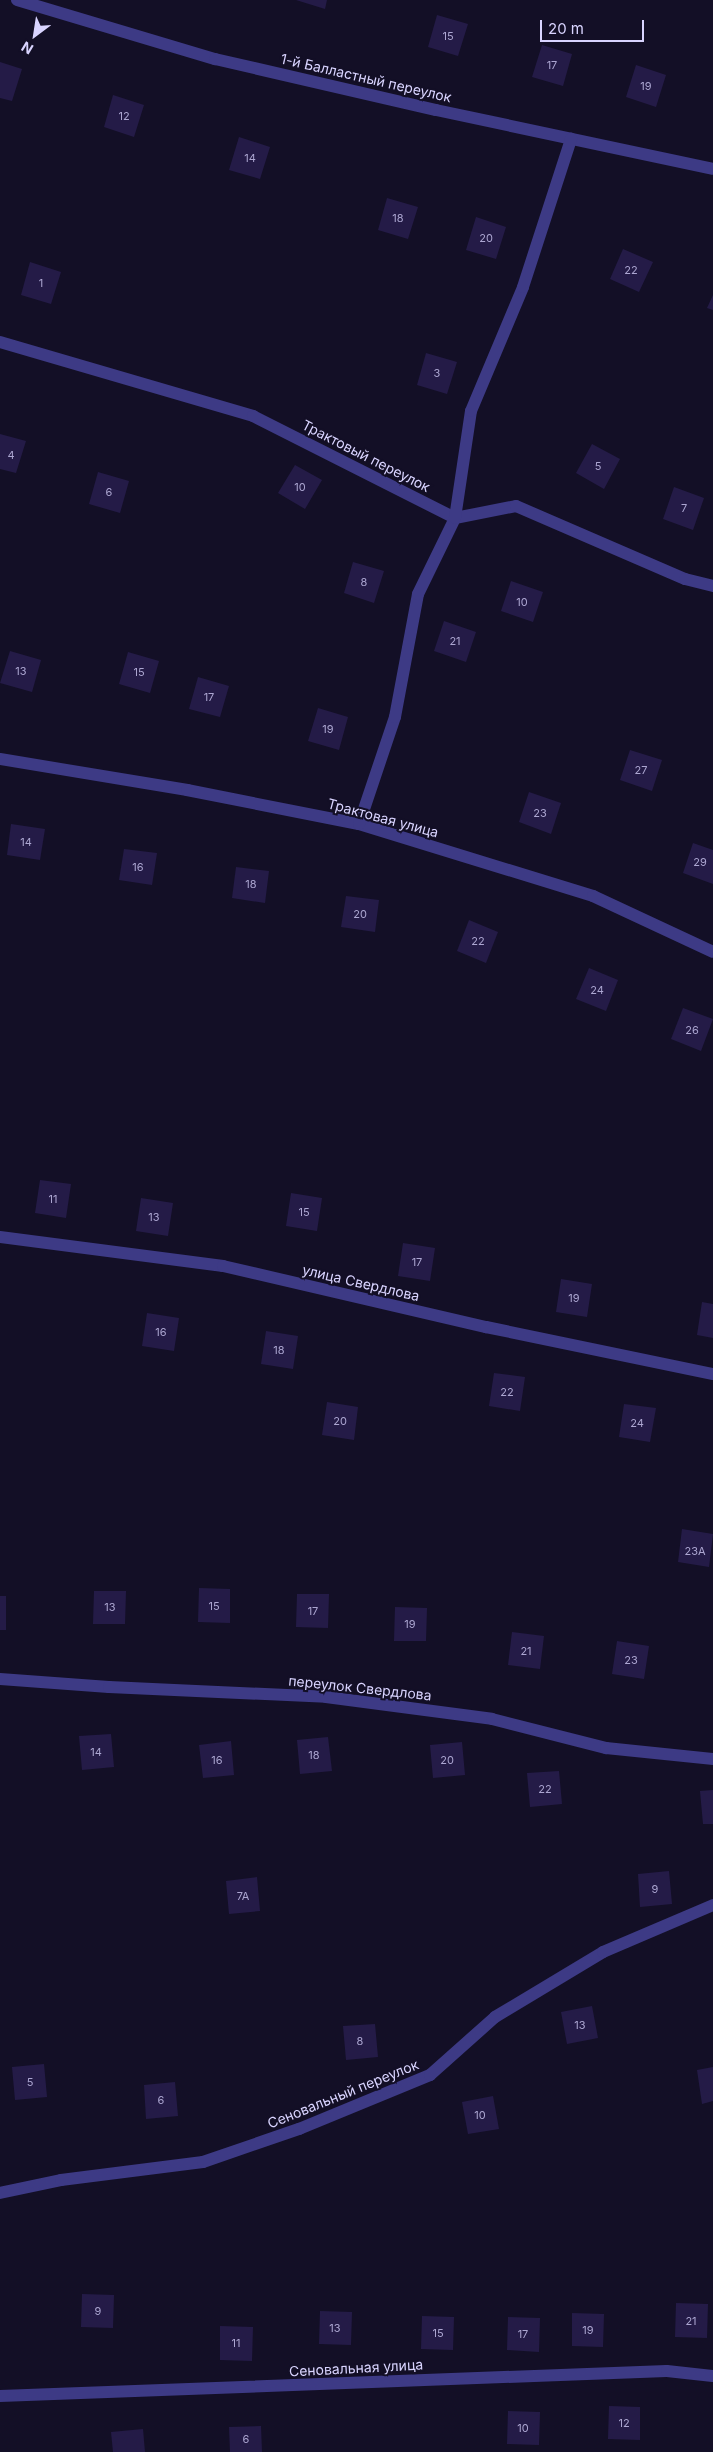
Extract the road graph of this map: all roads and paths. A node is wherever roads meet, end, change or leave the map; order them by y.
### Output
1 (17, 0) edge
2 (571, 138) junction
3 (713, 169) edge
4 (0, 342) edge
5 (455, 518) junction
6 (713, 586) edge
7 (0, 759) edge
8 (359, 824) junction
9 (713, 952) edge
10 (0, 1238) edge
11 (713, 1374) edge
12 (0, 1679) edge
13 (713, 1759) edge
14 (713, 1905) edge
15 (0, 2193) edge
16 (713, 2376) edge
17 (0, 2396) edge

1 - 2 street, 1-й Балластный переулок
2 - 3 street, 1-й Балластный переулок
2 - 5 street
4 - 5 street, Трактовый переулок
5 - 6 street
5 - 8 street
7 - 8 street, Трактовая улица
8 - 9 street, Трактовая улица
10 - 11 street, улица Свердлова
12 - 13 street, переулок Свердлова
14 - 15 street, Сеновальный переулок
16 - 17 street, Сеновальная улица

